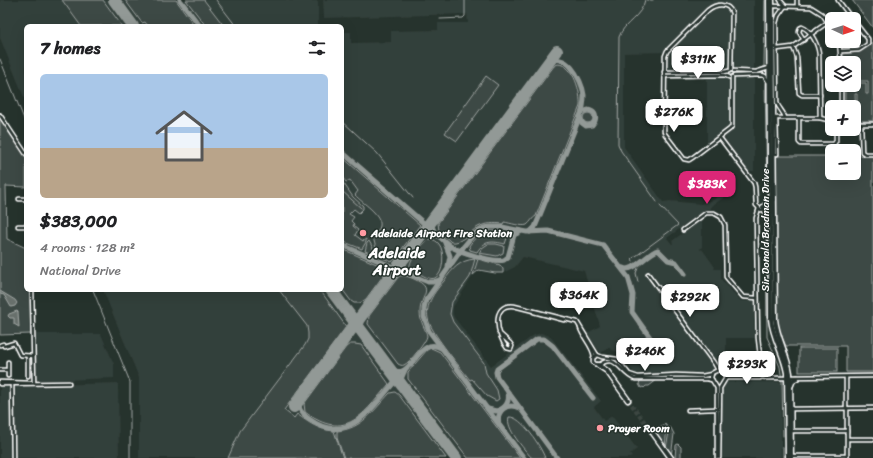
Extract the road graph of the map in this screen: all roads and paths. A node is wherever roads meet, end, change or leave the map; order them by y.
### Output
1 (770, 0) edge
2 (780, 0) edge
3 (797, 0) edge
4 (838, 0) edge
5 (785, 6) junction
6 (797, 6) junction
7 (770, 8) junction
8 (847, 12) edge
9 (825, 19) edge
10 (825, 24) edge
11 (861, 30) edge
12 (810, 35) junction
13 (804, 40) junction
14 (793, 47) junction
15 (840, 48) edge
16 (776, 49) junction
17 (841, 51) junction
18 (841, 56) edge
19 (769, 68) junction
20 (732, 71) junction
21 (664, 72) junction
22 (664, 76) junction
23 (732, 77) junction
24 (770, 87) junction
25 (820, 95) junction
26 (0, 115) edge
27 (785, 118) junction
28 (799, 118) junction
29 (820, 118) junction
30 (773, 119) junction
31 (825, 119) edge
32 (861, 124) joint
33 (873, 124) edge
34 (836, 136) edge
35 (720, 138) junction
36 (24, 151) edge
37 (777, 154) dead end
38 (873, 154) edge
39 (19, 199) dead end
40 (24, 199) edge
41 (770, 199) junction
42 (762, 208) junction
43 (771, 208) junction
44 (18, 226) dead end
45 (24, 226) edge
46 (684, 230) dead end
47 (770, 232) junction
48 (648, 274) dead end
49 (32, 292) edge
50 (757, 298) junction
51 (526, 309) junction
52 (499, 333) junction
53 (2, 345) edge
54 (597, 355) junction
55 (28, 356) junction
56 (33, 356) junction
57 (594, 357) junction
58 (602, 357) junction
59 (8, 362) dead end
60 (603, 362) junction
61 (598, 366) junction
62 (790, 368) junction
63 (0, 370) edge
64 (7, 370) junction
65 (718, 370) junction
66 (712, 374) junction
67 (8, 376) dead end
68 (28, 376) dead end
69 (873, 376) edge
70 (762, 377) junction
71 (786, 377) junction
72 (797, 377) junction
73 (846, 377) junction
74 (726, 378) junction
75 (712, 380) junction
76 (0, 383) edge
77 (12, 383) junction
78 (34, 383) junction
79 (69, 383) dead end
80 (715, 384) junction
81 (722, 384) junction
82 (789, 385) junction
83 (628, 400) tunnel mouth
84 (846, 408) junction
85 (873, 408) edge
86 (717, 409) junction
87 (791, 409) junction
88 (688, 410) dead end
89 (791, 431) junction
90 (847, 431) junction
91 (653, 433) tunnel mouth
92 (847, 439) junction
93 (873, 439) edge
94 (847, 457) edge
95 (13, 458) edge
96 (671, 458) edge
97 (718, 458) edge
98 (790, 458) edge

1 - 7 main road, Sir Donald Bradman Drive
2 - 5 street
3 - 6 street
4 - 8 street
5 - 6 street
5 - 7 street
5 - 16 street
6 - 9 street
7 - 19 main road, Sir Donald Bradman Drive
7 - 30 main road, Sir Donald Bradman Drive
10 - 12 street
11 - 17 street
12 - 13 street
12 - 13 street
12 - 25 street
13 - 14 street
14 - 16 street
14 - 25 street
15 - 17 street
16 - 27 street
17 - 18 street
19 - 20 street
19 - 24 main road, Sir Donald Bradman Drive
20 - 21 street
20 - 21 street
20 - 23 street
20 - 23 street
21 - 22 street
22 - 23 street
22 - 35 street
23 - 24 street
23 - 35 street
24 - 30 main road, Sir Donald Bradman Drive
25 - 29 street
26 - 36 street
27 - 28 street
27 - 30 street
28 - 29 street
28 - 34 street
29 - 31 street
30 - 37 street, Sir Donald Bradman Drive
30 - 41 main road, Sir Donald Bradman Drive
30 - 43 main road, Sir Donald Bradman Drive
32 - 33 street
32 - 38 street
35 - 42 street
39 - 40 street
41 - 42 main road
41 - 43 main road, Sir Donald Bradman Drive
42 - 43 street
42 - 47 main road
42 - 50 street
43 - 47 main road, Sir Donald Bradman Drive
43 - 62 main road, Sir Donald Bradman Drive
44 - 45 street
46 - 50 street
47 - 71 main road, Sir Donald Bradman Drive
48 - 65 street
49 - 56 street
50 - 70 street
51 - 52 street
51 - 54 street
51 - 57 street
52 - 52 street
53 - 55 street
54 - 57 street
54 - 58 street
55 - 56 street
55 - 68 street
56 - 78 street
57 - 61 street
58 - 60 street
58 - 66 street
59 - 64 street
60 - 61 street
60 - 75 street
61 - 83 main road
62 - 71 main road, Sir Donald Bradman Drive
62 - 72 main road
63 - 64 street
64 - 67 street
65 - 66 street
65 - 74 street
66 - 75 street
69 - 73 street
70 - 71 street
70 - 74 street
71 - 72 street
71 - 82 main road
72 - 73 street
72 - 82 main road
73 - 84 street
74 - 81 street
75 - 80 street
76 - 77 street
77 - 78 street
77 - 95 street
78 - 79 street
80 - 81 street
80 - 86 street
81 - 97 street
82 - 87 main road
82 - 98 main road
84 - 85 street
84 - 87 street
84 - 90 street
86 - 88 street
86 - 97 street
87 - 89 main road
89 - 90 street
89 - 98 main road
90 - 92 street
91 - 96 main road
92 - 93 street
92 - 94 street
94 - 98 street

